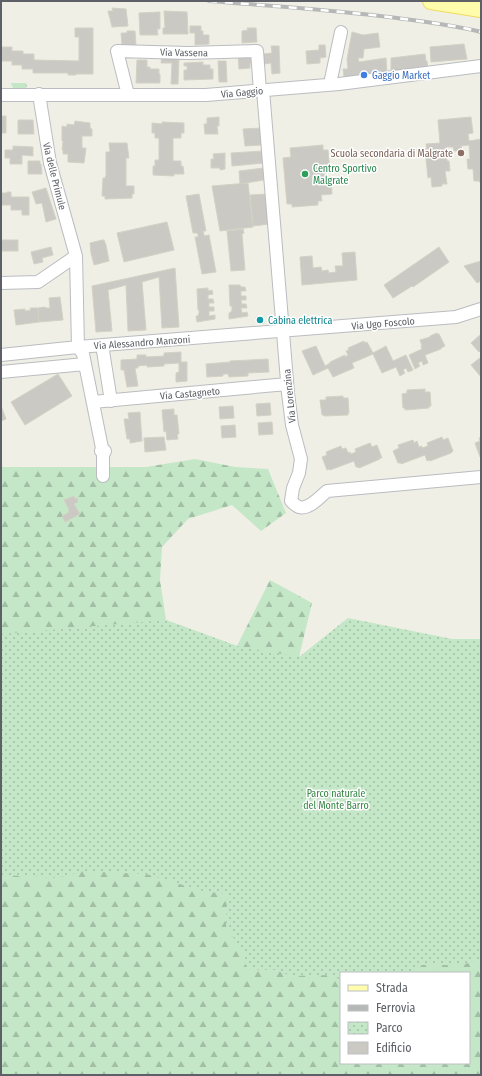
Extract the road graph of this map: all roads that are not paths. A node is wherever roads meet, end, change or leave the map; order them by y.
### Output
1 (431, 1) edge
2 (481, 9) edge
3 (340, 32) dead end
4 (481, 66) edge
5 (330, 84) junction
6 (262, 91) junction
7 (39, 94) junction
8 (1, 95) edge
9 (128, 95) junction
10 (76, 256) junction
11 (1, 284) edge
12 (481, 309) edge
13 (284, 331) junction
14 (78, 347) junction
15 (104, 351) dead end
16 (1, 355) edge
17 (85, 364) junction
18 (1, 372) edge
19 (287, 384) junction
20 (111, 400) junction
21 (94, 402) junction
22 (103, 476) dead end
23 (481, 477) edge

1 - 2 main road
3 - 5 street
4 - 5 street, Via Gaggio
5 - 6 street, Via Gaggio
6 - 9 street, Via Gaggio
6 - 9 street, Via Vassena
6 - 13 street, Via Lorenzina
7 - 8 street, Via Gaggio
7 - 9 street, Via Gaggio
7 - 10 street, Via delle Primule
10 - 11 street
10 - 14 street, Via delle Primule
12 - 13 street, Via Ugo Foscolo
13 - 14 street, Via Alessandro Manzoni
13 - 19 street, Via Lorenzina
14 - 16 street, Via Alessandro Manzoni
14 - 17 street
15 - 20 street
17 - 18 street
17 - 21 street
19 - 20 street, Via Castagneto
19 - 23 street, Via Lorenzina
20 - 21 street, Via Castagneto
21 - 22 street

